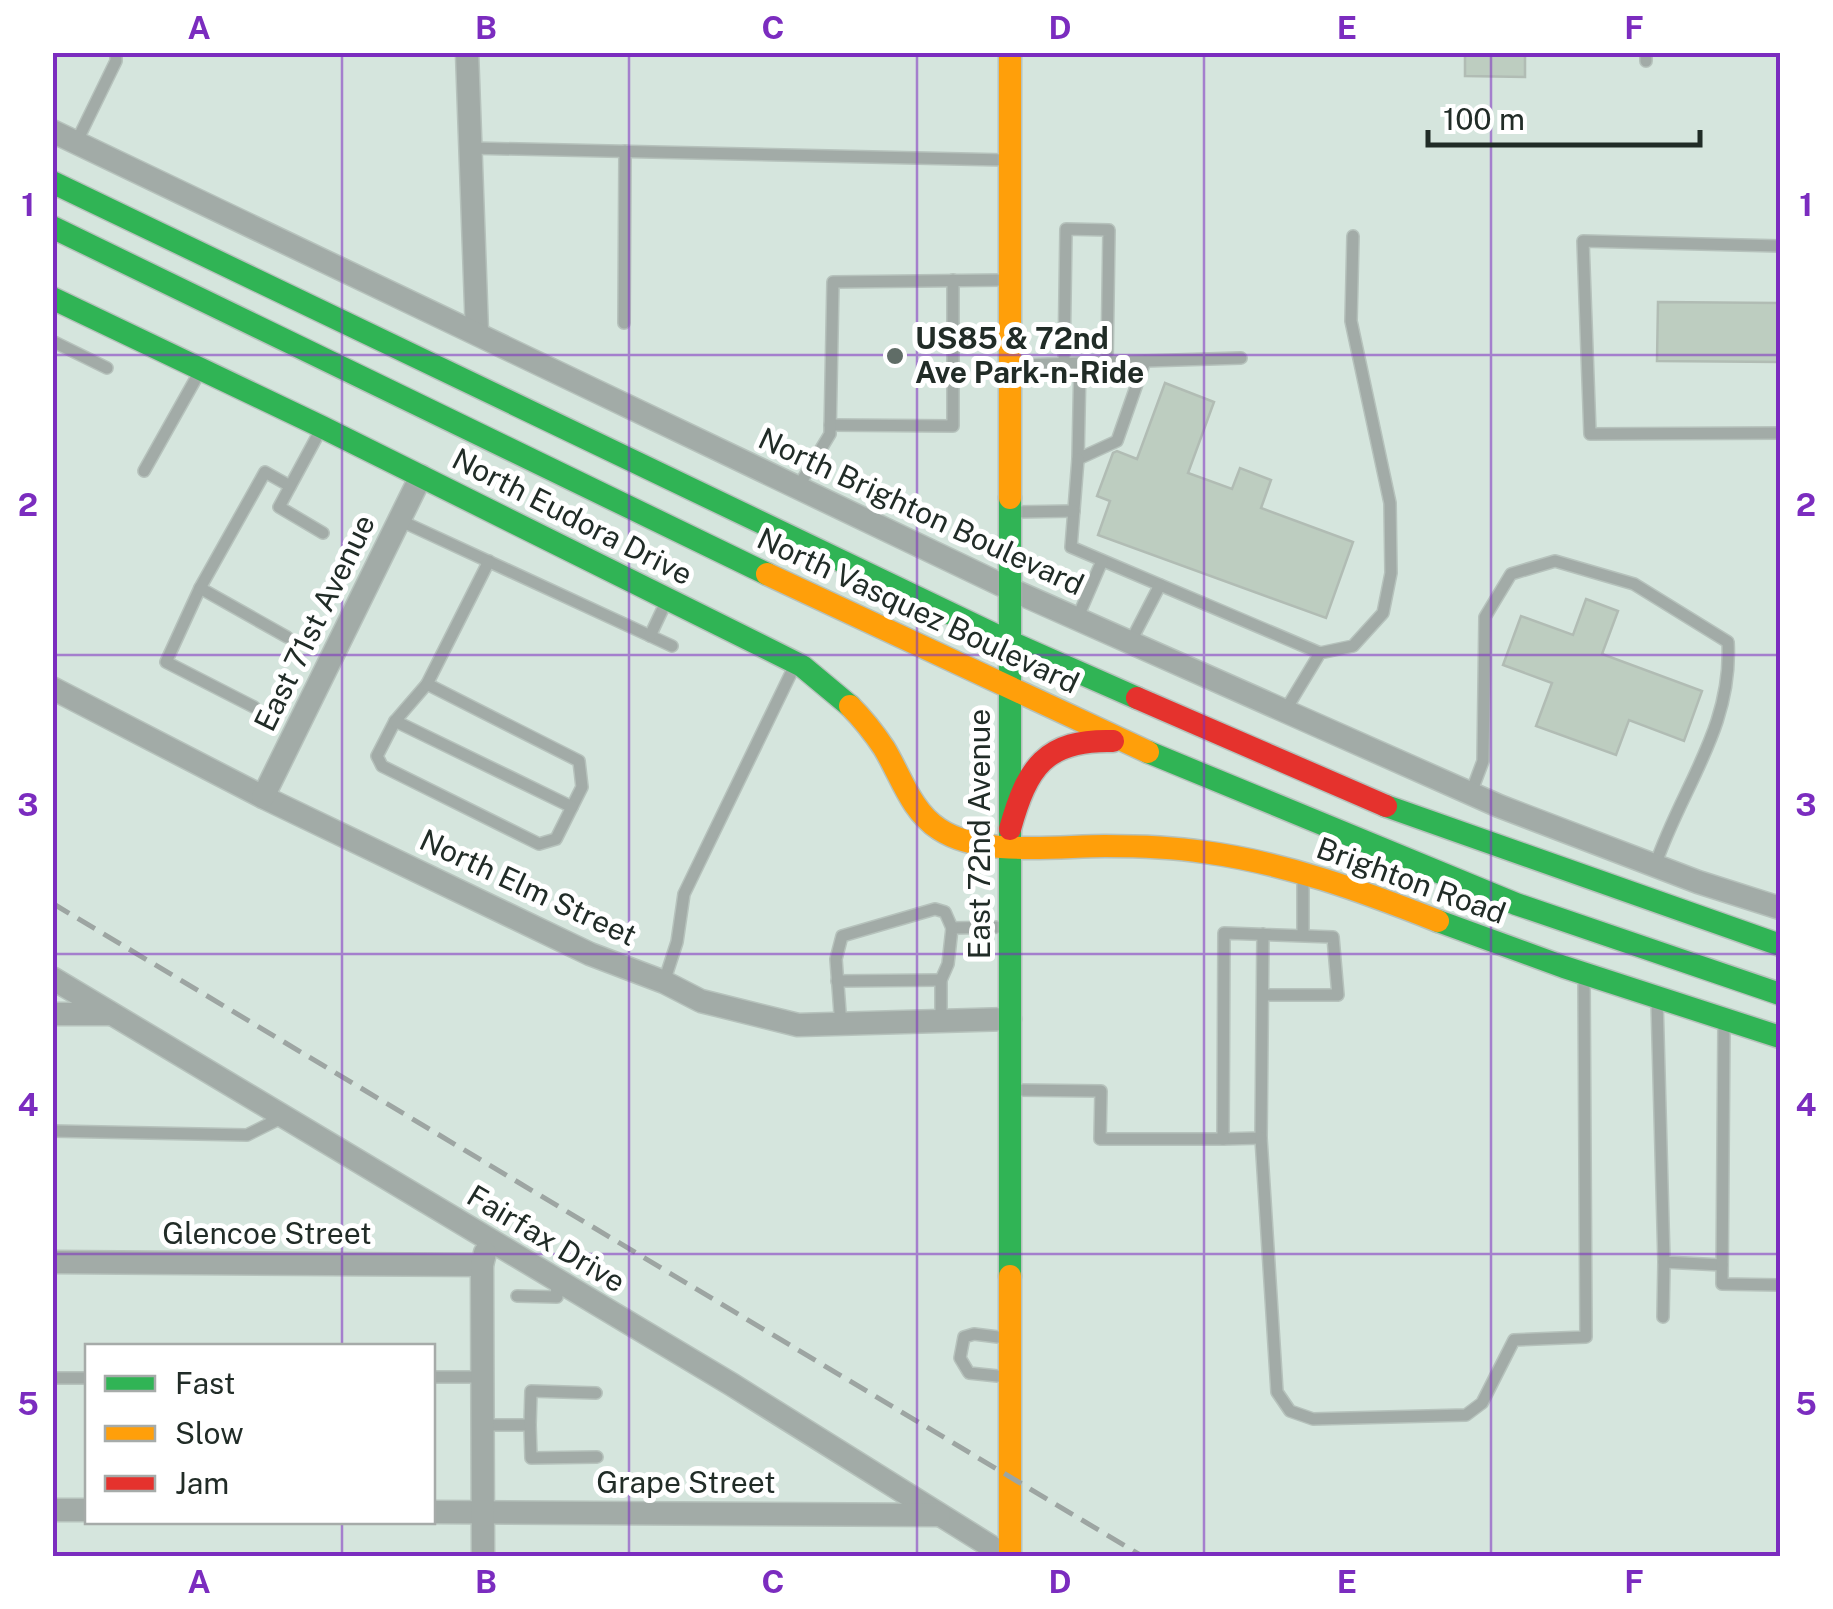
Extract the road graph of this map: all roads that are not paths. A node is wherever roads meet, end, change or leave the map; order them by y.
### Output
1 (116, 52) edge
2 (467, 52) edge
3 (1010, 52) edge
4 (52, 132) edge
5 (76, 143) junction
6 (470, 148) junction
7 (624, 152) junction
8 (1010, 160) junction
9 (52, 182) edge
10 (52, 228) edge
11 (1352, 236) dead end
12 (1780, 246) edge
13 (953, 280) junction
14 (1010, 280) junction
15 (52, 298) edge
16 (624, 323) dead end
17 (477, 333) junction
18 (52, 341) edge
19 (1241, 358) dead end
20 (1145, 361) junction
21 (1107, 362) junction
22 (1080, 363) junction
23 (1064, 364) junction
24 (1010, 365) junction
25 (107, 368) dead end
26 (201, 369) junction
27 (830, 425) junction
28 (322, 427) junction
29 (1780, 433) edge
30 (1078, 458) junction
31 (144, 471) dead end
32 (421, 476) junction
33 (290, 486) junction
34 (798, 488) junction
35 (1074, 510) junction
36 (1010, 512) junction
37 (399, 520) junction
38 (323, 532) dead end
39 (1102, 560) junction
40 (488, 561) junction
41 (1160, 585) junction
42 (200, 588) junction
43 (1010, 589) junction
44 (668, 598) junction
45 (1078, 620) junction
46 (650, 636) junction
47 (287, 638) dead end
48 (1010, 642) junction
49 (1130, 642) junction
50 (672, 646) dead end
51 (1320, 653) junction
52 (796, 663) junction
53 (427, 684) junction
54 (52, 688) edge
55 (1010, 690) junction
56 (254, 706) dead end
57 (1285, 712) junction
58 (395, 721) junction
59 (1125, 742) junction
60 (1471, 794) junction
61 (263, 797) junction
62 (572, 806) junction
63 (1010, 837) junction
64 (1656, 866) junction
65 (1302, 872) junction
66 (1780, 908) edge
67 (1009, 927) junction
68 (952, 928) junction
69 (1262, 934) junction
70 (1302, 936) junction
71 (1780, 945) edge
72 (1584, 976) junction
73 (52, 978) edge
74 (941, 980) junction
75 (837, 981) junction
76 (664, 982) junction
77 (1780, 994) edge
78 (1263, 995) junction
79 (1657, 999) junction
80 (52, 1014) edge
81 (109, 1014) junction
82 (1010, 1019) junction
83 (1724, 1020) junction
84 (941, 1023) junction
85 (840, 1026) junction
86 (1780, 1037) edge
87 (1010, 1090) junction
88 (283, 1118) junction
89 (52, 1132) edge
90 (1261, 1138) junction
91 (1222, 1139) junction
92 (488, 1240) junction
93 (52, 1262) edge
94 (1664, 1262) junction
95 (482, 1265) junction
96 (1722, 1265) junction
97 (556, 1280) junction
98 (1780, 1286) edge
99 (517, 1296) dead end
100 (1663, 1317) dead end
101 (1010, 1338) junction
102 (435, 1377) edge
103 (482, 1377) junction
104 (52, 1378) edge
105 (85, 1378) edge
106 (1010, 1378) junction
107 (596, 1393) dead end
108 (530, 1424) junction
109 (483, 1425) junction
110 (597, 1457) dead end
111 (52, 1510) edge
112 (85, 1510) edge
113 (435, 1512) edge
114 (483, 1512) junction
115 (939, 1514) junction
116 (484, 1556) edge
117 (1008, 1556) edge

1 - 5 lane
2 - 6 street
3 - 8 main road, East 72nd Avenue
4 - 5 street, North Brighton Boulevard
5 - 17 street, North Brighton Boulevard
6 - 7 lane
6 - 17 street
7 - 8 lane
7 - 16 lane
8 - 14 main road, East 72nd Avenue
9 - 48 main road, North Vasquez Boulevard
10 - 55 main road, North Vasquez Boulevard
11 - 51 lane
12 - 29 lane
13 - 14 lane
13 - 27 lane
13 - 27 lane
14 - 24 main road, East 72nd Avenue
15 - 26 main road, North Eudora Drive
17 - 34 street, North Brighton Boulevard
18 - 25 lane
19 - 20 lane
20 - 21 lane
20 - 30 lane
21 - 22 lane
21 - 23 lane
22 - 23 lane
22 - 30 lane
23 - 24 lane
24 - 36 main road, East 72nd Avenue
26 - 28 main road, North Eudora Drive
26 - 31 lane
27 - 34 lane
28 - 32 main road, North Eudora Drive
28 - 33 lane
30 - 35 lane
32 - 37 street, East 71st Avenue
32 - 44 main road, North Eudora Drive
33 - 38 lane
33 - 42 lane
34 - 43 street, North Brighton Boulevard
35 - 36 lane
35 - 39 lane
36 - 43 main road, East 72nd Avenue
37 - 40 lane
37 - 61 street, East 71st Avenue
39 - 41 lane
39 - 45 lane
40 - 46 lane
40 - 53 lane
41 - 49 lane
41 - 51 lane
42 - 47 lane
42 - 56 lane
43 - 45 street, North Brighton Boulevard
43 - 48 main road, East 72nd Avenue
44 - 46 lane
44 - 52 main road, North Eudora Drive
45 - 49 street, North Brighton Boulevard
46 - 50 lane
48 - 55 main road, East 72nd Avenue
48 - 71 main road, North Vasquez Boulevard
49 - 57 street, North Brighton Boulevard
51 - 57 lane
52 - 63 main road, North Eudora Drive
52 - 76 lane
53 - 58 lane
53 - 62 lane
54 - 61 street, North Elm Street
55 - 59 main road, North Vasquez Boulevard
55 - 63 main road, East 72nd Avenue
57 - 60 street, North Brighton Boulevard
58 - 62 lane
58 - 62 lane
59 - 63 main road
59 - 77 main road, North Vasquez Boulevard
60 - 64 street, North Brighton Boulevard
60 - 64 lane
61 - 76 street, North Elm Street
63 - 65 main road, Brighton Road
63 - 67 main road, East 72nd Avenue
64 - 66 street, North Brighton Boulevard
65 - 70 lane
65 - 72 main road, Brighton Road
67 - 68 lane
67 - 82 main road, East 72nd Avenue
68 - 74 lane
68 - 75 lane
69 - 70 lane
69 - 78 lane
69 - 91 lane
70 - 78 lane
72 - 79 main road, Brighton Road
72 - 90 lane
73 - 81 street, Fairfax Drive
74 - 75 lane
74 - 84 lane
75 - 85 lane
76 - 85 street, North Elm Street
78 - 90 lane
79 - 83 main road, Brighton Road
79 - 94 lane
80 - 81 street
81 - 88 street, Fairfax Drive
82 - 84 street, North Elm Street
82 - 87 main road, East 72nd Avenue
83 - 86 main road, Brighton Road
83 - 96 lane
84 - 85 street, North Elm Street
87 - 91 lane
87 - 101 main road, East 72nd Avenue
88 - 89 lane
88 - 92 street, Fairfax Drive
90 - 91 lane
92 - 95 street
92 - 97 street, Fairfax Drive
93 - 95 street, Glencoe Street
94 - 96 lane
94 - 100 lane
95 - 103 street
96 - 98 lane
97 - 99 lane
97 - 115 street, Fairfax Drive
101 - 106 main road, East 72nd Avenue
101 - 106 lane
102 - 103 lane
103 - 109 street
104 - 105 lane
106 - 117 main road, East 72nd Avenue
107 - 108 lane
108 - 109 lane
108 - 110 lane
109 - 114 street
111 - 112 street
113 - 114 street, Grape Street
114 - 115 street, Grape Street
114 - 116 street
115 - 117 street, Fairfax Drive

